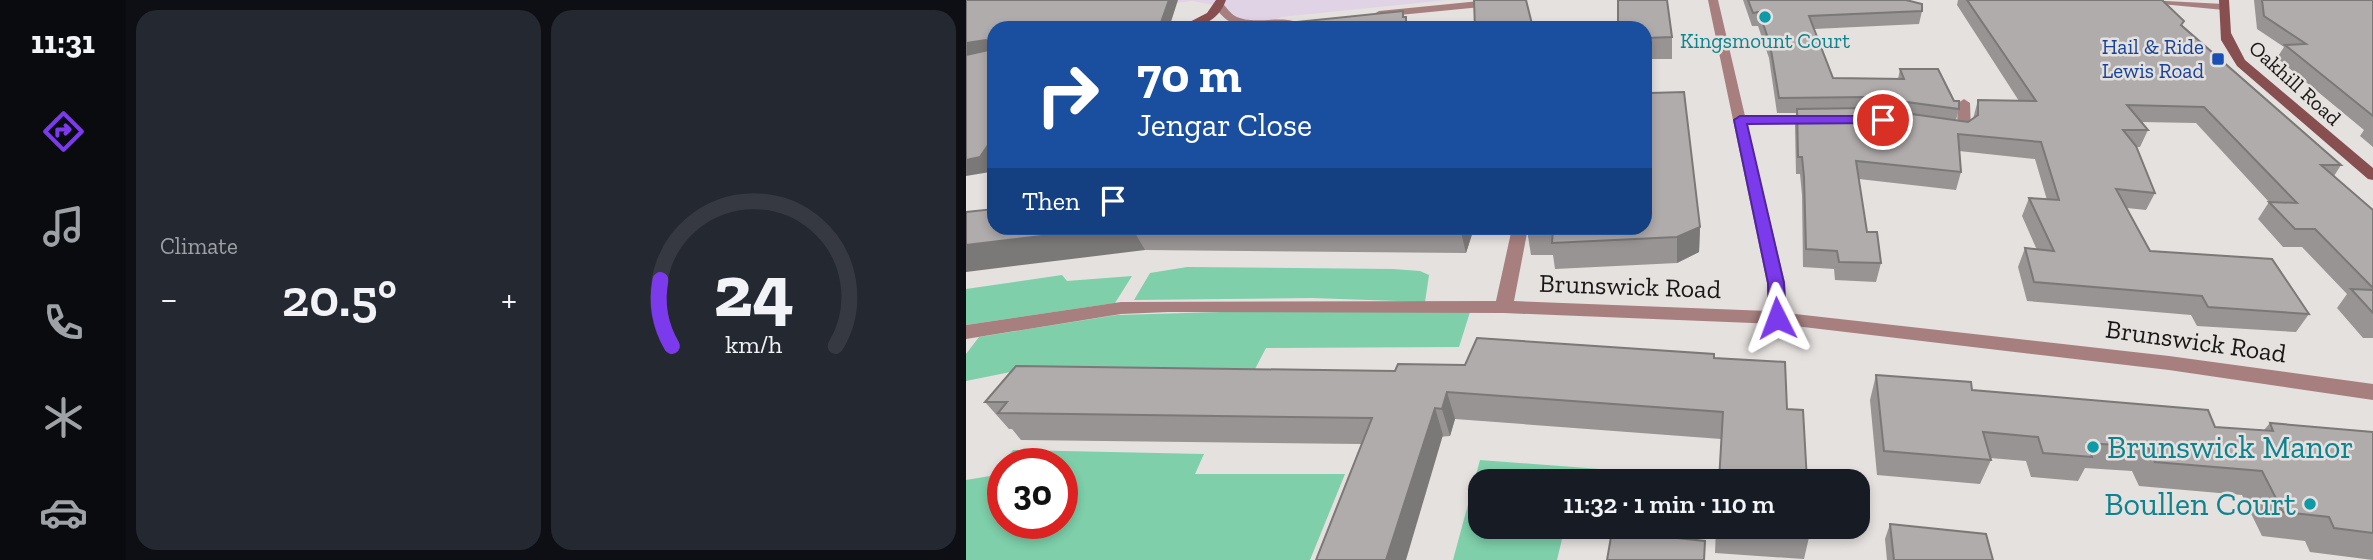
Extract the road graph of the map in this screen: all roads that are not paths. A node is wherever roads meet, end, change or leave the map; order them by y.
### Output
1 (1522, 0) edge
2 (1713, 0) edge
3 (2151, 0) edge
4 (1220, 3) edge
5 (2224, 3) edge
6 (1361, 16) edge
7 (1199, 21) edge
8 (1242, 21) edge
9 (1964, 103) dead end
10 (1838, 119) edge
11 (1740, 120) junction
12 (1938, 127) edge
13 (2373, 177) edge
14 (1519, 235) edge
15 (1504, 307) junction
16 (1777, 318) junction
17 (966, 332) edge
18 (2373, 392) edge

1 - 6 street
2 - 11 street
3 - 5 street
4 - 7 street
4 - 8 street
5 - 13 street, Oakhill Road
9 - 12 street
10 - 11 street
11 - 16 street
14 - 15 street
15 - 16 street, Brunswick Road
15 - 17 street, Brunswick Road
16 - 18 street, Brunswick Road

